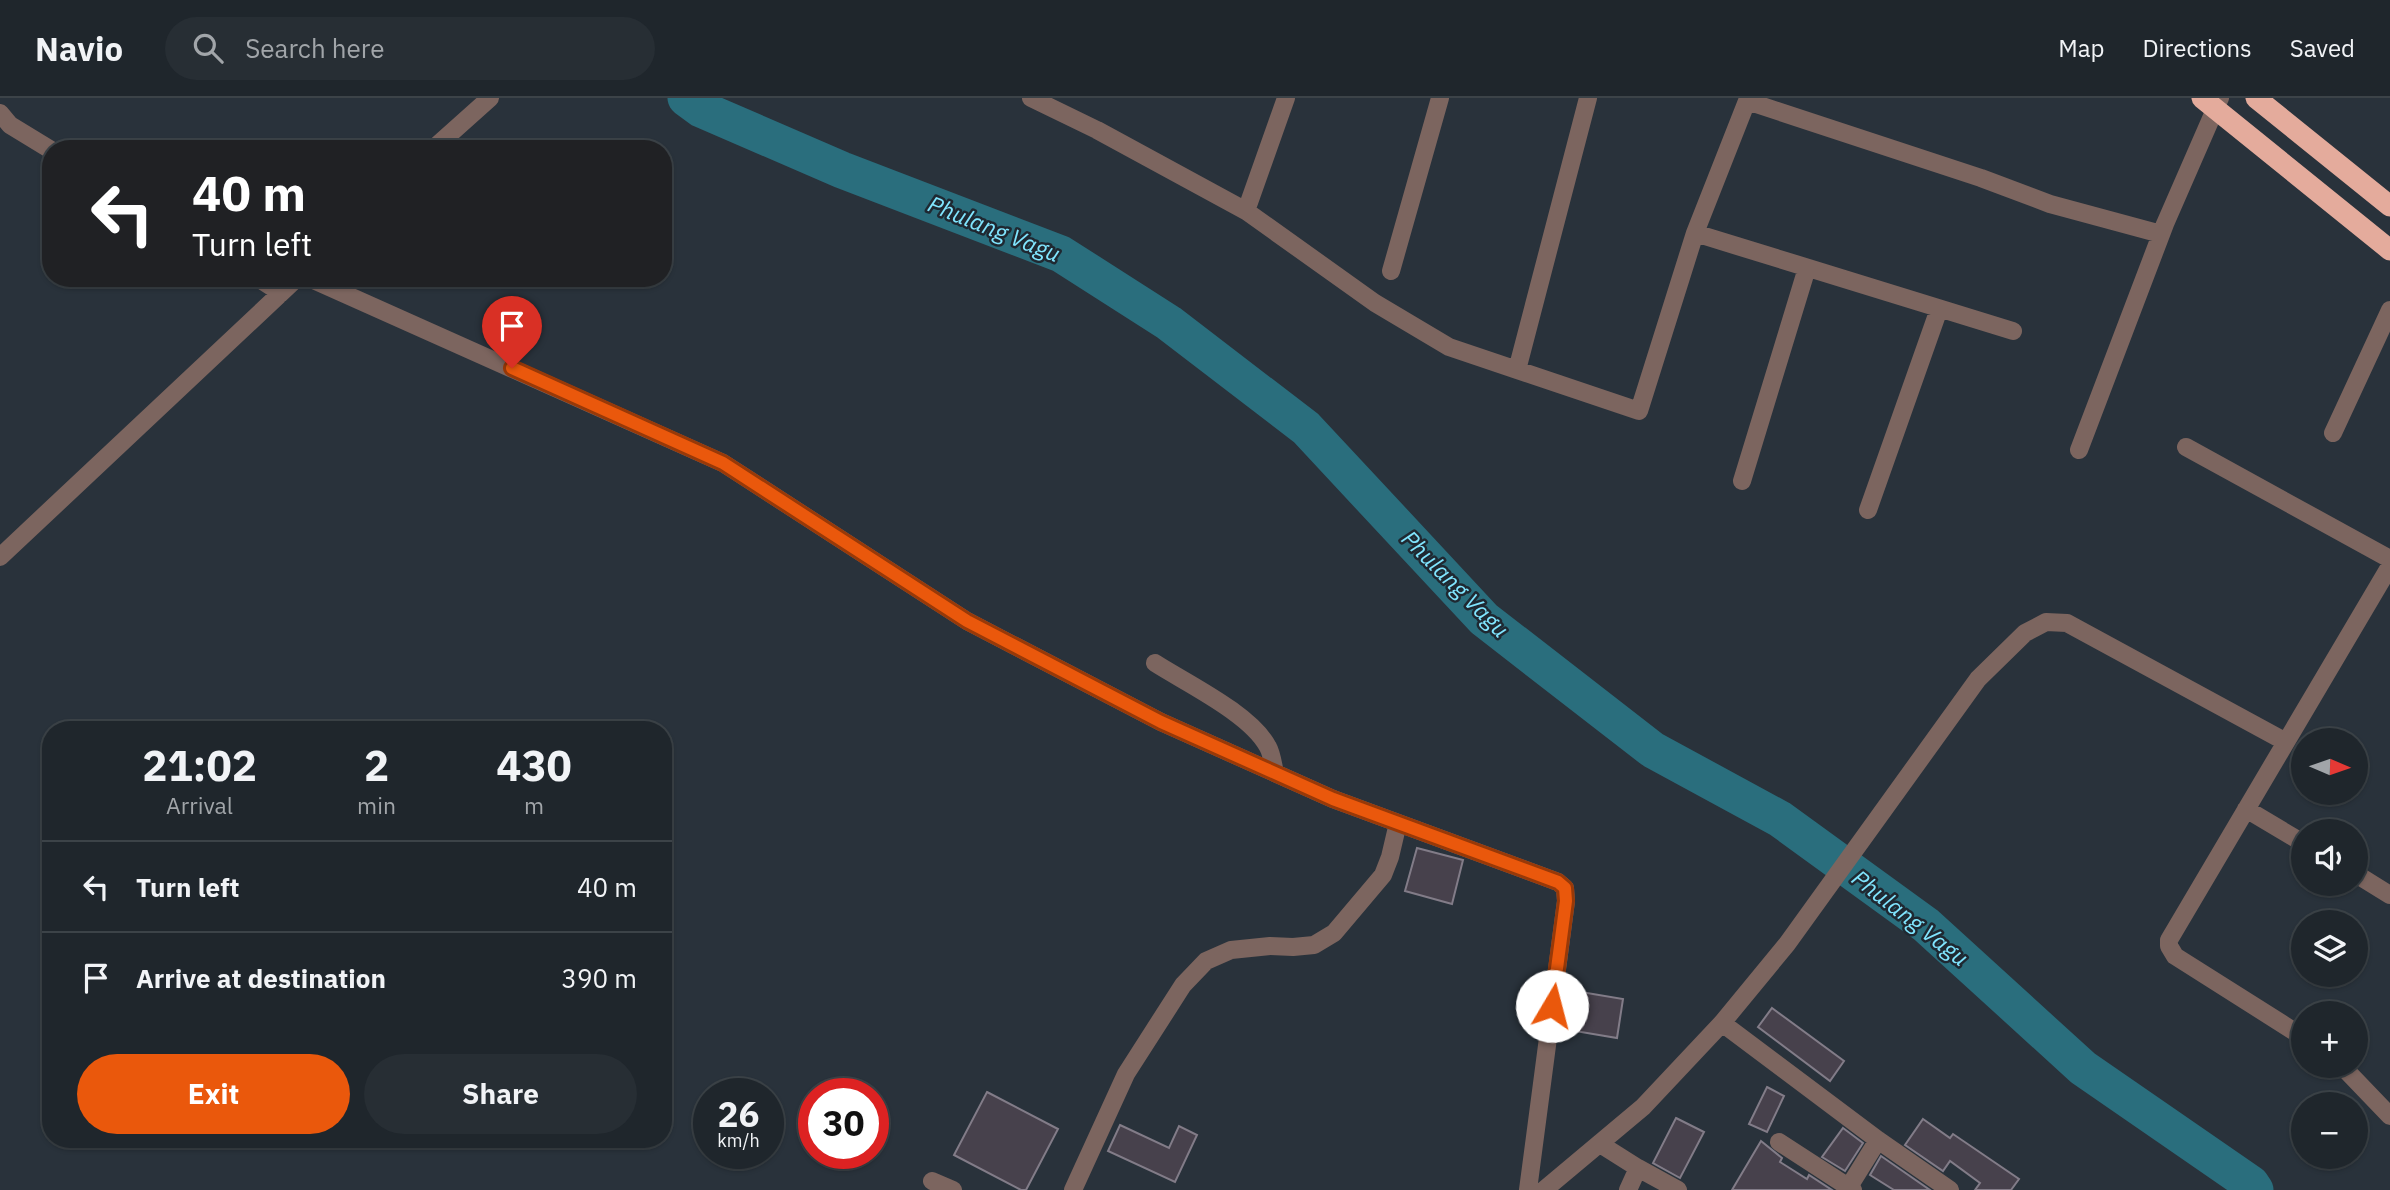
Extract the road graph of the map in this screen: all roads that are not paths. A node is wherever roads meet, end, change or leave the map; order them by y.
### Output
1 (490, 98) edge
2 (1031, 98) edge
3 (1286, 98) edge
4 (1440, 98) edge
5 (1588, 98) edge
6 (2256, 98) edge
7 (1745, 99) edge
8 (2213, 102) edge
9 (0, 113) edge
10 (443, 140) edge
11 (42, 145) edge
12 (2390, 206) edge
13 (1246, 211) junction
14 (1695, 233) junction
15 (2161, 234) junction
16 (2390, 250) edge
17 (1807, 268) junction
18 (1391, 271) dead end
19 (272, 287) edge
20 (287, 287) edge
21 (329, 287) edge
22 (281, 293) junction
23 (1939, 309) junction
24 (2390, 310) edge
25 (2013, 331) dead end
26 (1517, 370) junction
27 (2333, 433) dead end
28 (2186, 447) dead end
29 (2079, 450) dead end
30 (1742, 481) dead end
31 (1868, 510) dead end
32 (0, 557) edge
33 (2390, 559) edge
34 (2390, 566) edge
35 (1154, 663) dead end
36 (2286, 742) junction
37 (1275, 773) junction
38 (2246, 809) junction
39 (1398, 823) junction
40 (2291, 836) edge
41 (2368, 881) edge
42 (2390, 895) edge
43 (1722, 1023) junction
44 (2291, 1029) edge
45 (2354, 1078) edge
46 (2390, 1116) edge
47 (1878, 1140) junction
48 (1779, 1142) dead end
49 (1601, 1144) junction
50 (1638, 1168) junction
51 (932, 1181) dead end
52 (1850, 1189) edge
53 (953, 1190) edge
54 (1073, 1190) edge
55 (1528, 1190) edge
56 (1544, 1190) edge
57 (1628, 1190) edge
58 (1678, 1190) edge
59 (1950, 1190) edge

1 - 10 street
2 - 13 street
3 - 13 street
4 - 18 street
5 - 26 street
6 - 12 highway
7 - 14 street
7 - 15 street
8 - 15 street
8 - 16 highway
9 - 11 street
13 - 26 street
14 - 17 street
14 - 26 street
15 - 29 street
17 - 23 street
17 - 30 street
19 - 22 street
20 - 22 street
21 - 37 street
22 - 32 street
23 - 25 street
23 - 31 street
24 - 27 street
28 - 33 street
34 - 36 street
35 - 37 street
36 - 38 street
36 - 43 street
37 - 39 street
38 - 40 street
38 - 44 street
39 - 54 street
39 - 55 street
41 - 42 street
43 - 47 street
43 - 49 street
45 - 46 street
47 - 52 street
47 - 59 street
48 - 52 street
49 - 50 street
49 - 56 street
50 - 57 street
50 - 58 street
51 - 53 street

